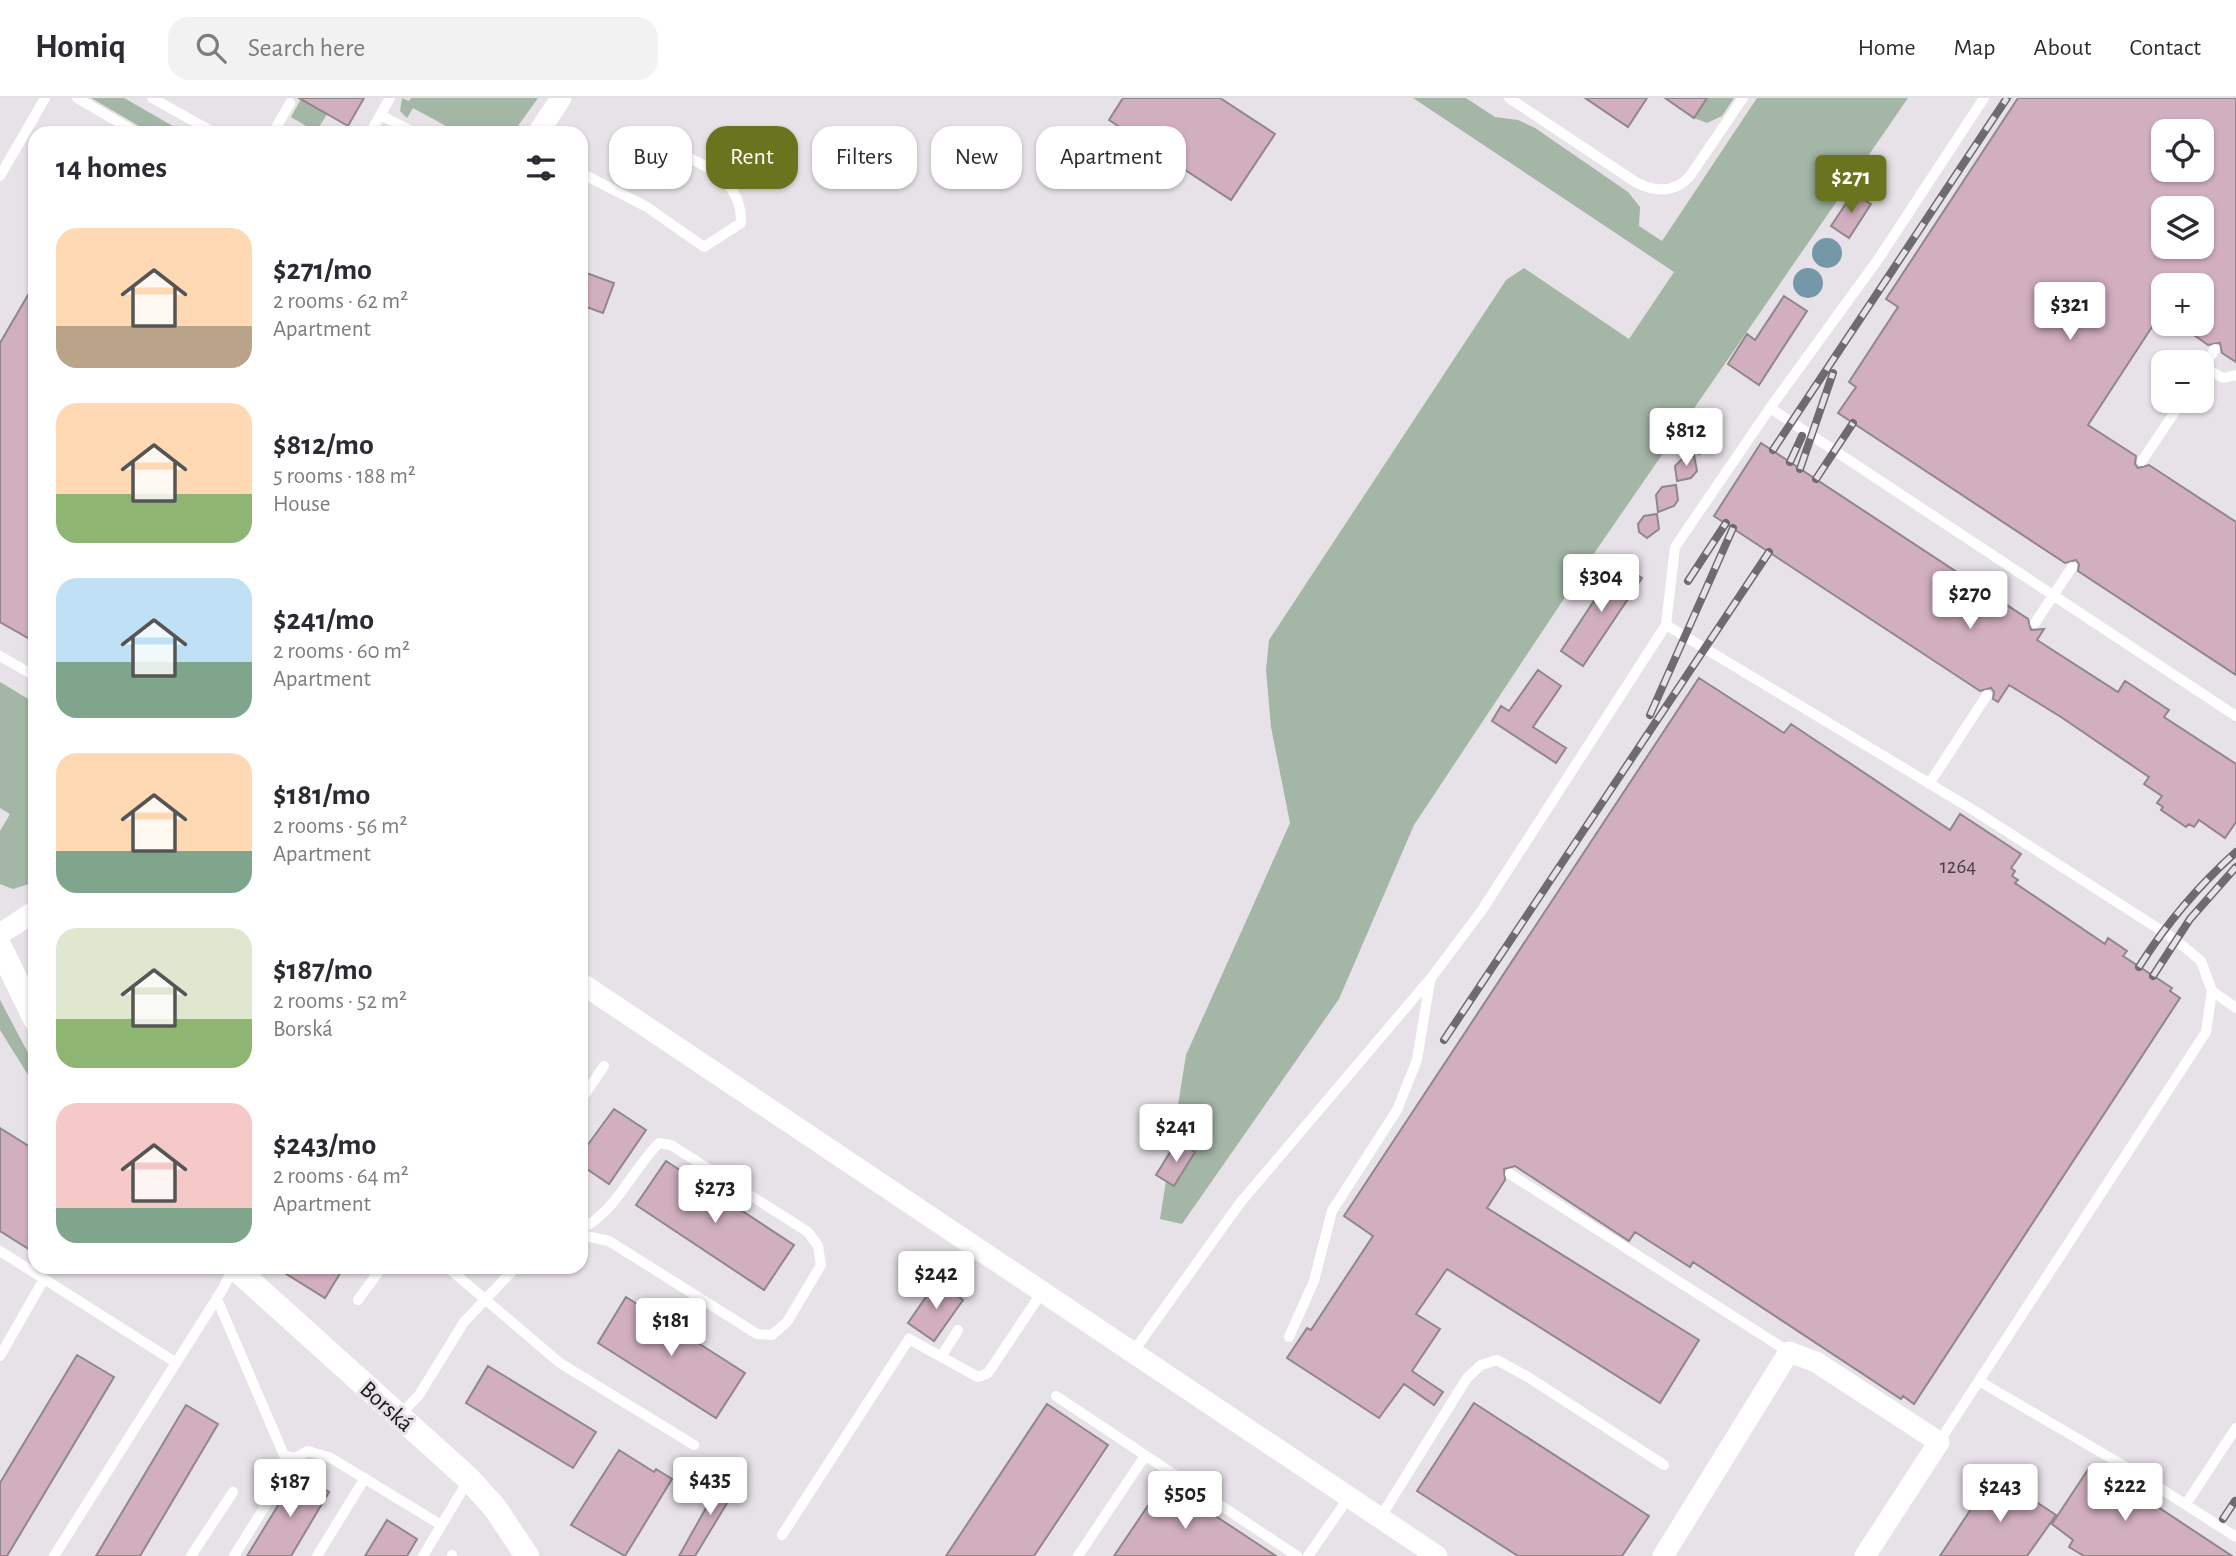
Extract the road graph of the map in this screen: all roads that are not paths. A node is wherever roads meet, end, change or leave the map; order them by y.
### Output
1 (46, 98) edge
2 (77, 98) edge
3 (152, 98) edge
4 (390, 98) edge
5 (561, 98) edge
6 (1509, 98) edge
7 (1743, 98) edge
8 (1984, 98) edge
9 (290, 103) dead end
10 (380, 115) junction
11 (29, 126) edge
12 (125, 126) edge
13 (202, 126) edge
14 (277, 126) edge
15 (373, 126) edge
16 (401, 126) edge
17 (543, 126) edge
18 (28, 129) edge
19 (692, 160) edge
20 (0, 176) edge
21 (588, 177) edge
22 (609, 188) edge
23 (612, 189) edge
24 (2216, 349) dead end
25 (2214, 352) edge
26 (2214, 374) edge
27 (2236, 375) edge
28 (1770, 408) junction
29 (2174, 413) edge
30 (2142, 461) dead end
31 (2072, 567) dead end
32 (2053, 597) junction
33 (2035, 623) dead end
34 (1666, 625) junction
35 (0, 656) edge
36 (28, 672) edge
37 (1987, 695) dead end
38 (2236, 716) edge
39 (1929, 784) junction
40 (28, 916) edge
41 (0, 934) edge
42 (0, 947) edge
43 (1431, 978) junction
44 (588, 988) edge
45 (2212, 991) junction
46 (28, 1005) edge
47 (2236, 1008) edge
48 (604, 1066) dead end
49 (588, 1090) edge
50 (1510, 1174) dead end
51 (588, 1224) edge
52 (588, 1237) edge
53 (0, 1251) edge
54 (28, 1269) edge
55 (36, 1274) edge
56 (230, 1274) edge
57 (242, 1274) edge
58 (378, 1274) edge
59 (456, 1274) edge
60 (509, 1274) edge
61 (44, 1279) junction
62 (1042, 1292) junction
63 (486, 1298) junction
64 (216, 1299) junction
65 (358, 1300) dead end
66 (958, 1331) dead end
67 (1289, 1337) dead end
68 (1133, 1352) junction
69 (1789, 1352) junction
70 (0, 1356) edge
71 (941, 1357) junction
72 (175, 1362) junction
73 (1979, 1381) junction
74 (1056, 1396) dead end
75 (399, 1416) junction
76 (2236, 1428) edge
77 (1939, 1442) junction
78 (694, 1445) dead end
79 (1145, 1455) junction
80 (295, 1458) junction
81 (1664, 1465) dead end
82 (365, 1478) junction
83 (469, 1479) junction
84 (233, 1492) dead end
85 (1349, 1497) junction
86 (2186, 1504) junction
87 (1380, 1518) junction
88 (441, 1525) junction
89 (782, 1535) dead end
90 (2236, 1537) edge
91 (54, 1556) edge
92 (191, 1556) edge
93 (234, 1556) edge
94 (317, 1556) edge
95 (423, 1556) edge
96 (527, 1556) edge
97 (1078, 1556) edge
98 (1297, 1556) edge
99 (1308, 1556) edge
100 (1437, 1556) edge
101 (1663, 1556) edge
102 (1865, 1556) edge

1 - 11 lane
2 - 12 lane
3 - 13 lane
4 - 10 lane
5 - 17 street
6 - 7 lane
8 - 28 lane
9 - 14 lane
10 - 15 lane
10 - 16 lane
18 - 20 lane
19 - 23 lane
21 - 22 lane
24 - 25 lane
26 - 27 lane
28 - 32 lane
28 - 34 lane
29 - 30 lane
31 - 32 lane
32 - 33 lane
32 - 38 lane
34 - 39 lane
34 - 43 lane
35 - 36 lane
37 - 39 lane
39 - 45 lane
40 - 41 street
42 - 46 street
43 - 67 lane
43 - 68 lane
44 - 62 street
45 - 47 lane
45 - 73 lane
48 - 49 lane
50 - 69 lane
51 - 52 lane
53 - 54 lane
55 - 61 lane
56 - 64 lane
57 - 75 street, Borská
58 - 65 lane
59 - 63 lane
60 - 63 lane
61 - 70 lane
61 - 72 lane
62 - 68 street
62 - 71 lane
63 - 75 lane
63 - 78 lane
64 - 72 lane
64 - 80 lane
66 - 71 lane
68 - 85 street
69 - 77 street
69 - 101 street
71 - 89 lane
72 - 91 lane
73 - 77 lane
73 - 86 lane
74 - 79 lane
75 - 83 street, Borská
76 - 86 lane
77 - 102 street
79 - 97 lane
79 - 98 lane
80 - 82 lane
80 - 93 lane
81 - 87 lane
82 - 88 lane
82 - 94 lane
83 - 88 lane
83 - 96 street, Borská
84 - 92 lane
85 - 87 street
85 - 99 lane
86 - 90 lane
87 - 100 street
88 - 95 lane

